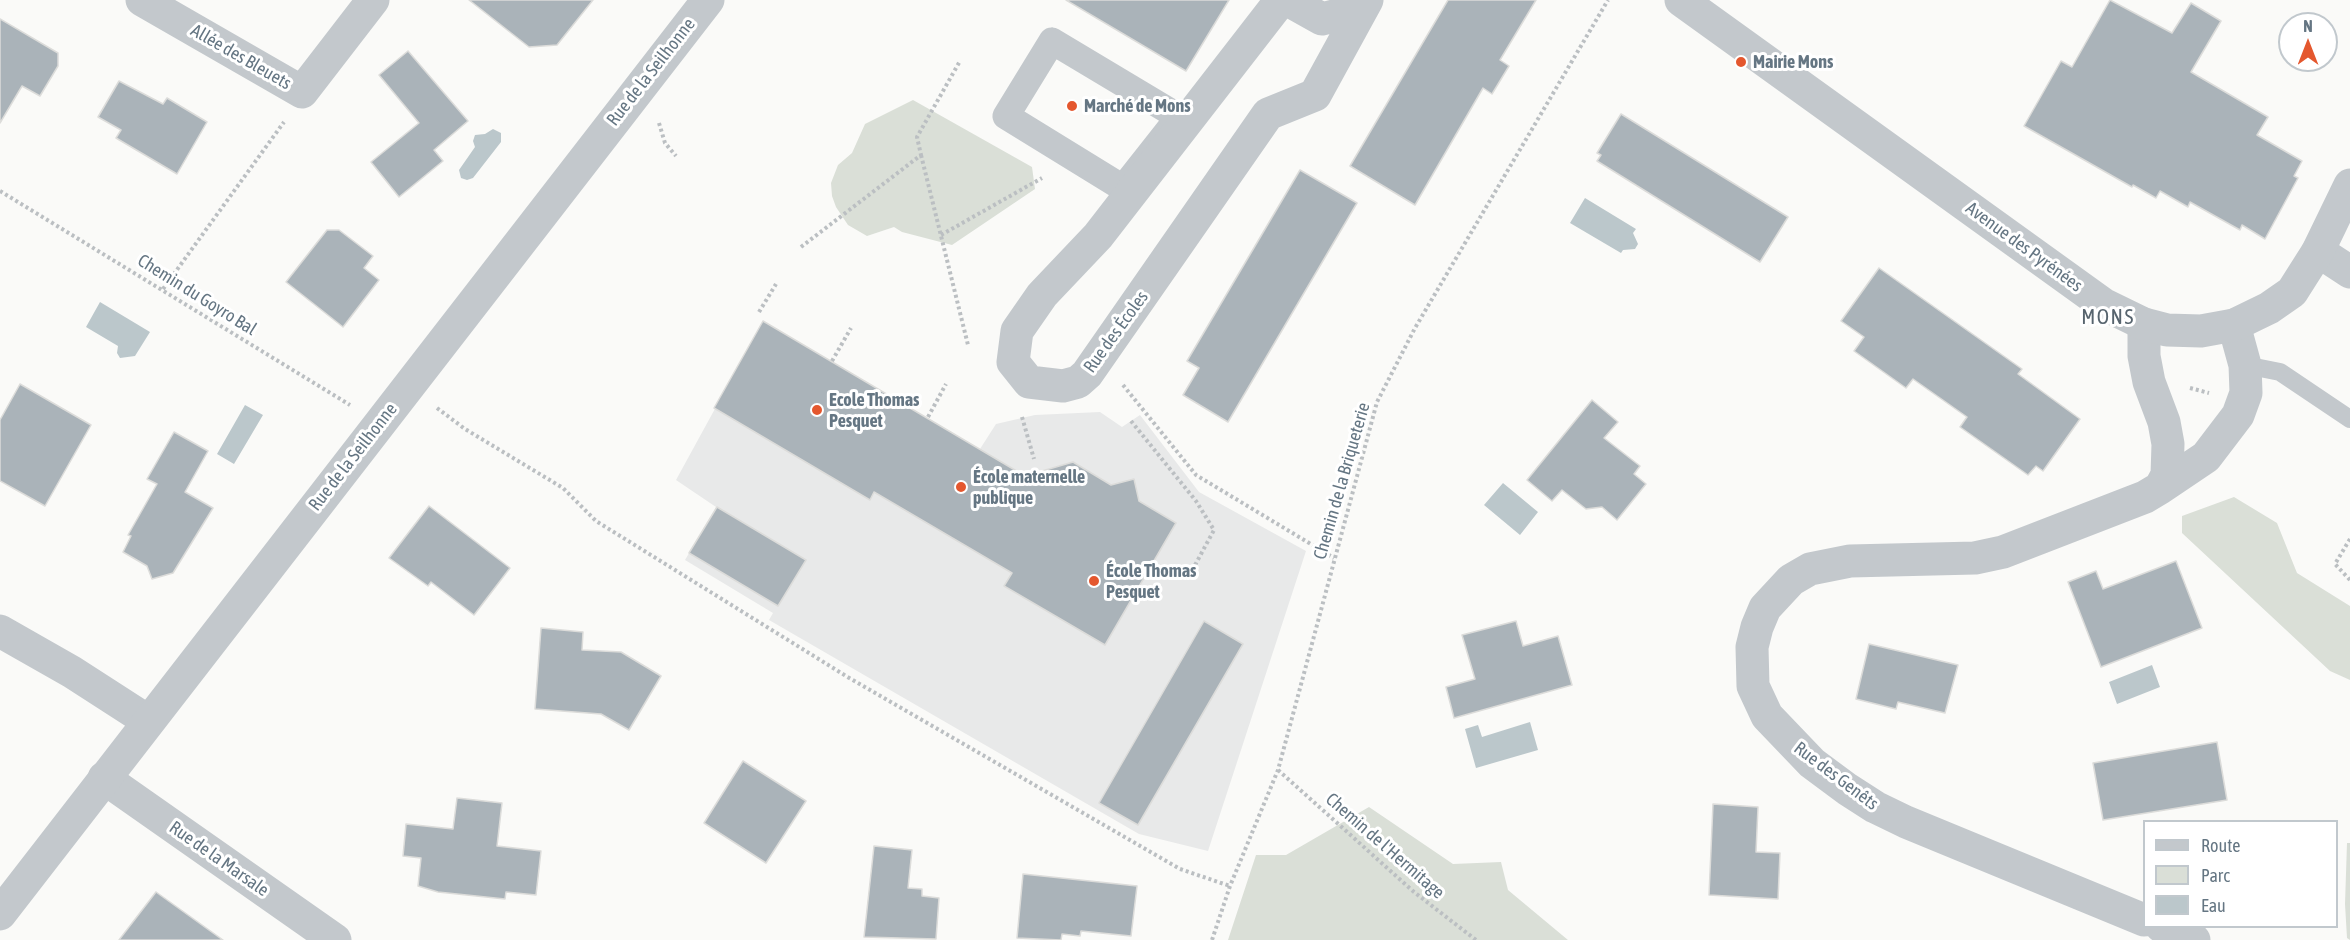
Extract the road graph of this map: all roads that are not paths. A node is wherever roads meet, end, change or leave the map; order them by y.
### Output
1 (142, 0) edge
2 (373, 0) edge
3 (708, 0) edge
4 (1281, 0) edge
5 (1288, 0) edge
6 (1681, 0) edge
7 (1364, 4) edge
8 (1059, 149) joint
9 (2350, 185) edge
10 (2318, 251) junction
11 (2350, 272) edge
12 (2144, 324) junction
13 (2234, 325) junction
14 (2245, 365) junction
15 (2350, 419) edge
16 (2160, 488) junction
17 (0, 632) edge
18 (148, 721) junction
19 (104, 778) junction
20 (0, 914) edge
21 (2143, 919) edge
22 (2164, 928) edge
23 (335, 940) edge
24 (2194, 940) edge

1 - 2 street, Allée des Bleuets
3 - 18 street, Rue de la Seilhonne
4 - 7 street, Rue des Écoles
5 - 7 street
6 - 12 street, Avenue des Pyrénées
8 - 8 street
9 - 10 street, Avenue des Pyrénées
10 - 11 street
10 - 13 street, Avenue des Pyrénées
12 - 13 street, Avenue des Pyrénées
12 - 16 street
13 - 14 street, Rue des Genêts
14 - 15 lane
14 - 16 street, Rue des Genêts
16 - 21 street, Rue des Genêts
17 - 18 street
18 - 19 street, Rue de la Seilhonne
19 - 20 street, Rue de la Seilhonne
19 - 23 street, Rue de la Marsale
22 - 24 street

